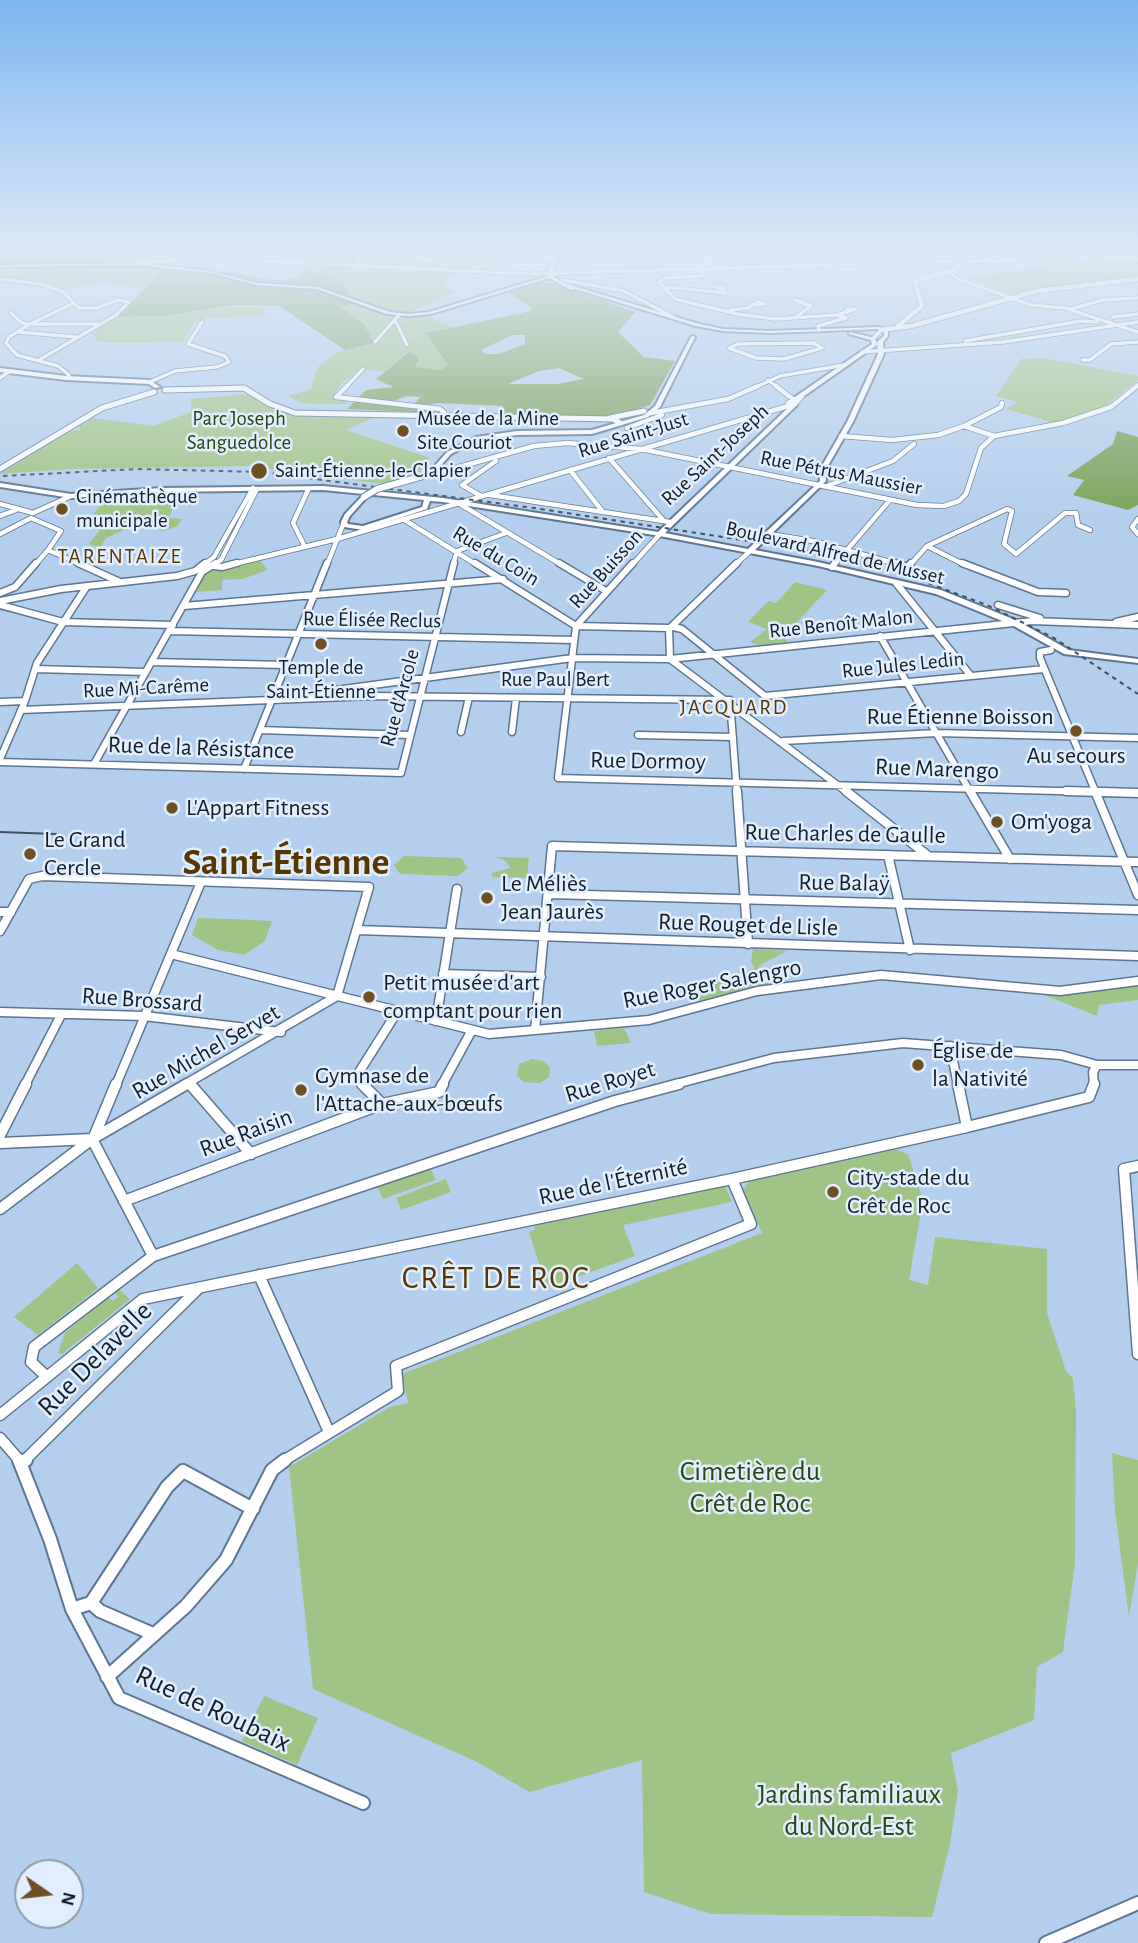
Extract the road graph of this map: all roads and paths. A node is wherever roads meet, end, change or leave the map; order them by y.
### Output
1 (10, 340) edge
2 (74, 340) edge
3 (191, 340) edge
4 (404, 340) edge
5 (691, 340) edge
6 (866, 340) edge
7 (882, 340) edge
8 (972, 340) edge
9 (1016, 340) edge
10 (873, 342) junction
11 (1138, 342) edge
12 (407, 345) dead end
13 (883, 347) junction
14 (924, 348) junction
15 (862, 352) junction
16 (784, 359) junction
17 (39, 360) junction
18 (1082, 360) dead end
19 (845, 365) junction
20 (0, 369) edge
21 (363, 369) dead end
22 (10, 371) junction
23 (800, 372) junction
24 (0, 378) edge
25 (66, 378) junction
26 (768, 380) junction
27 (150, 382) junction
28 (1138, 385) edge
29 (156, 390) junction
30 (795, 402) junction
31 (1002, 403) dead end
32 (652, 409) junction
33 (673, 409) junction
34 (442, 416) junction
35 (636, 420) junction
36 (593, 421) junction
37 (624, 421) junction
38 (964, 426) junction
39 (627, 428) dead end
40 (583, 432) junction
41 (994, 436) junction
42 (841, 437) junction
43 (914, 441) junction
44 (520, 449) junction
45 (641, 449) junction
46 (609, 458) junction
47 (729, 467) junction
48 (0, 469) edge
49 (570, 470) junction
50 (433, 471) junction
51 (824, 476) junction
52 (841, 479) junction
53 (0, 485) edge
54 (823, 486) junction
55 (253, 488) junction
56 (310, 488) junction
57 (377, 489) junction
58 (484, 495) junction
59 (71, 496) junction
60 (890, 500) junction
61 (458, 503) junction
62 (0, 504) edge
63 (426, 504) junction
64 (917, 505) junction
65 (16, 510) junction
66 (603, 512) junction
67 (881, 512) junction
68 (0, 516) edge
69 (32, 516) junction
70 (401, 517) junction
71 (1138, 519) edge
72 (667, 522) junction
73 (345, 524) junction
74 (363, 528) junction
75 (1090, 530) dead end
76 (506, 533) junction
77 (0, 534) edge
78 (660, 534) junction
79 (769, 534) junction
80 (1138, 534) edge
81 (337, 539) junction
82 (927, 546) junction
83 (305, 547) junction
84 (48, 550) junction
85 (848, 550) junction
86 (457, 551) junction
87 (750, 551) junction
88 (209, 566) junction
89 (832, 567) junction
90 (182, 575) junction
91 (503, 579) junction
92 (198, 580) junction
93 (123, 583) junction
94 (450, 583) junction
95 (896, 583) junction
96 (87, 586) junction
97 (606, 591) junction
98 (0, 593) edge
99 (1066, 593) dead end
100 (314, 595) junction
101 (0, 603) edge
102 (998, 605) dead end
103 (184, 606) junction
104 (1138, 617) edge
105 (63, 622) junction
106 (1015, 623) junction
107 (1088, 623) junction
108 (1107, 625) junction
109 (1138, 625) edge
110 (576, 626) junction
111 (171, 628) junction
112 (671, 628) junction
113 (935, 631) junction
114 (299, 634) junction
115 (880, 636) junction
116 (435, 637) junction
117 (1037, 637) junction
118 (573, 640) junction
119 (1051, 650) junction
120 (712, 652) junction
121 (572, 658) junction
122 (670, 659) junction
123 (152, 662) junction
124 (1138, 663) edge
125 (286, 665) junction
126 (35, 669) junction
127 (1044, 669) junction
128 (146, 672) junction
129 (971, 676) junction
130 (423, 679) junction
131 (907, 682) junction
132 (418, 697) junction
133 (469, 697) junction
134 (273, 698) junction
135 (516, 698) junction
136 (567, 698) junction
137 (730, 700) junction
138 (26, 701) junction
139 (0, 702) edge
140 (126, 707) junction
141 (21, 710) junction
142 (260, 730) junction
143 (461, 732) dead end
144 (512, 732) dead end
145 (937, 733) junction
146 (638, 734) dead end
147 (409, 735) junction
148 (1072, 736) junction
149 (733, 737) junction
150 (1138, 738) edge
151 (783, 741) junction
152 (3, 747) edge
153 (0, 760) edge
154 (94, 764) junction
155 (244, 769) junction
156 (401, 773) joint
157 (736, 782) junction
158 (839, 785) junction
159 (970, 789) junction
160 (1095, 792) junction
161 (1138, 793) edge
162 (741, 851) junction
163 (888, 855) junction
164 (927, 855) junction
165 (1010, 859) junction
166 (1138, 862) edge
167 (1125, 864) junction
168 (201, 882) junction
169 (457, 889) dead end
170 (549, 894) junction
171 (1138, 895) edge
172 (744, 900) junction
173 (900, 903) junction
174 (1138, 910) edge
175 (0, 912) edge
176 (11, 912) junction
177 (357, 930) junction
178 (0, 931) edge
179 (450, 933) junction
180 (545, 937) junction
181 (748, 944) junction
182 (910, 950) junction
183 (171, 954) junction
184 (1138, 956) edge
185 (443, 974) junction
186 (541, 977) junction
187 (1138, 981) edge
188 (337, 996) junction
189 (0, 1012) edge
190 (397, 1012) junction
191 (61, 1015) junction
192 (144, 1016) junction
193 (436, 1021) junction
194 (535, 1030) junction
195 (472, 1031) junction
196 (281, 1032) junction
197 (950, 1046) junction
198 (1097, 1065) junction
199 (1138, 1065) edge
200 (190, 1084) junction
201 (382, 1104) junction
202 (967, 1127) junction
203 (0, 1135) edge
204 (92, 1139) junction
205 (0, 1143) edge
206 (250, 1153) junction
207 (1138, 1166) edge
208 (732, 1179) junction
209 (124, 1201) junction
210 (0, 1209) edge
211 (153, 1256) junction
212 (259, 1275) junction
213 (1135, 1281) edge
214 (200, 1287) junction
215 (1138, 1354) edge
216 (47, 1377) junction
217 (0, 1415) edge
218 (329, 1432) junction
219 (0, 1437) edge
220 (22, 1463) junction
221 (253, 1509) junction
222 (91, 1604) junction
223 (72, 1609) junction
224 (153, 1634) junction
225 (107, 1677) junction
226 (363, 1802) dead end
227 (1138, 1903) edge
228 (1046, 1943) edge

1 - 17 street
2 - 17 street
3 - 27 street
4 - 12 street
5 - 32 main road
6 - 10 main road
7 - 13 main road
8 - 14 street
9 - 14 street
10 - 13 street
10 - 15 main road, Rue Saint-Joseph
11 - 18 street
13 - 14 street
13 - 15 street
13 - 42 main road
15 - 19 main road, Rue Saint-Joseph
16 - 16 street
16 - 23 street
17 - 25 street
19 - 23 street
19 - 30 main road, Rue Saint-Joseph
20 - 22 main road
21 - 34 street
22 - 24 street
22 - 25 main road
23 - 26 street
25 - 27 main road
26 - 30 street
26 - 33 street
27 - 29 main road
28 - 41 street
29 - 34 street
29 - 48 street
30 - 45 street, Rue Saint-Just
30 - 47 main road, Rue Saint-Joseph
31 - 38 street
32 - 33 street
32 - 35 main road
32 - 36 street
32 - 37 main road
33 - 39 street
34 - 36 street
35 - 37 street
35 - 40 main road
36 - 37 street
37 - 40 main road
38 - 41 street
38 - 43 street
40 - 50 main road
41 - 64 street, Rue Pétrus Maussier
42 - 43 street
42 - 51 main road
43 - 52 street
44 - 45 street
44 - 50 street
44 - 58 street
45 - 46 street, Rue Saint-Just
45 - 47 street, Rue Pétrus Maussier
46 - 49 street, Rue Saint-Just
46 - 72 street
47 - 54 street, Rue Pétrus Maussier
47 - 72 main road, Rue Saint-Joseph
49 - 58 street, Rue Saint-Just
49 - 66 street
50 - 57 main road, bridge
51 - 52 street
51 - 54 main road
52 - 54 street
53 - 59 main road
54 - 60 street, Rue Pétrus Maussier
54 - 79 main road
55 - 56 main road
55 - 59 main road
55 - 88 street
56 - 57 main road, bridge
56 - 61 main road
56 - 63 main road
56 - 83 street
57 - 73 main road, bridge
58 - 61 street, Rue Saint-Just
58 - 66 street
59 - 69 street
60 - 64 street, Rue Pétrus Maussier
60 - 67 street
61 - 63 main road
61 - 70 street, Rue Saint-Just
61 - 76 street
61 - 78 main road, Boulevard Alfred de Musset
62 - 65 street
63 - 70 main road
64 - 67 street
65 - 68 street
65 - 69 street
66 - 72 street
67 - 85 street
69 - 77 street
69 - 84 street
70 - 74 main road
70 - 81 street, Rue Saint-Just
70 - 86 street, Rue du Coin
71 - 80 street
72 - 78 main road, Rue Saint-Joseph
73 - 74 main road
73 - 81 street
74 - 81 street
75 - 82 street
76 - 86 street
76 - 97 street
78 - 87 main road, Boulevard Alfred de Musset
78 - 97 street, Rue Buisson
79 - 85 street
79 - 87 main road
81 - 83 street
81 - 100 street
82 - 85 street
82 - 99 street
83 - 88 street
84 - 93 street
84 - 98 street
85 - 89 street
86 - 91 street, Rue du Coin
86 - 94 street, Rue d'Arcole
87 - 89 main road, Boulevard Alfred de Musset
87 - 112 street
88 - 90 street
88 - 92 street
89 - 95 main road, Boulevard Alfred de Musset
90 - 92 street
90 - 93 street
91 - 94 street
91 - 110 street, Rue du Coin
92 - 103 street
93 - 96 street
94 - 100 street
94 - 116 street, Rue d'Arcole
95 - 106 main road, Boulevard Alfred de Musset
95 - 113 street
96 - 101 street
96 - 105 street
97 - 110 street, Rue Buisson
100 - 103 street
100 - 114 street
101 - 105 street, Rue Élisée Reclus
102 - 107 street
103 - 111 street
104 - 108 street
105 - 111 street, Rue Élisée Reclus
105 - 126 street
106 - 107 street, Rue Benoît Malon
106 - 113 street, Rue Benoît Malon
106 - 117 main road, Boulevard Alfred de Musset
107 - 108 street
108 - 109 street
110 - 112 street
110 - 118 street
111 - 114 street, Rue Élisée Reclus
111 - 123 street
112 - 120 street
112 - 122 street
113 - 115 street, Rue Benoît Malon
113 - 129 street
114 - 116 street, Rue Élisée Reclus
114 - 125 street
115 - 120 street, Rue Benoît Malon
115 - 131 street
116 - 118 street, Rue Élisée Reclus
116 - 130 street, Rue d'Arcole
117 - 119 main road, Boulevard Alfred de Musset
117 - 124 main road, Boulevard Alfred de Musset
118 - 121 street
119 - 124 main road, Boulevard Alfred de Musset
119 - 127 street
120 - 122 street, Rue Benoît Malon
120 - 131 street, Rue Jules Ledin
121 - 122 street, Rue Benoît Malon
121 - 130 street, Rue Benoît Malon
121 - 136 street
122 - 137 street
123 - 125 street
123 - 128 street
125 - 134 street
126 - 128 street
126 - 138 street
127 - 129 street, Rue Jules Ledin
127 - 148 street
128 - 140 street
129 - 131 street, Rue Jules Ledin
130 - 132 street, Rue d'Arcole
130 - 134 street, Rue Benoît Malon
131 - 145 street
132 - 133 street, Rue Paul Bert
132 - 134 street, Rue Paul Bert
132 - 147 street, Rue d'Arcole
133 - 135 street, Rue Paul Bert
133 - 143 street
134 - 140 street, Rue Mi-Carême
134 - 142 street
135 - 136 street, Rue Paul Bert
135 - 144 street
136 - 137 street, Rue Paul Bert
136 - 157 street, Rue Dormoy
137 - 149 street
137 - 151 street
138 - 139 street
138 - 141 street
140 - 141 street, Rue Mi-Carême
140 - 154 street
141 - 152 street
142 - 147 street
142 - 155 street
145 - 148 street, Rue Étienne Boisson
145 - 151 street, Rue Étienne Boisson
145 - 159 street
146 - 149 street
147 - 156 street, Rue d'Arcole
148 - 150 street, Rue Étienne Boisson
148 - 160 street
149 - 157 street
151 - 158 street
152 - 153 street
153 - 154 street, Rue de la Résistance
154 - 155 street, Rue de la Résistance
155 - 156 street, Rue de la Résistance
157 - 158 street, Rue Marengo
157 - 162 street
158 - 159 street, Rue Marengo
158 - 164 street
159 - 160 street, Rue Marengo
159 - 165 street
160 - 161 street, Rue Marengo
160 - 167 street
162 - 163 street, Rue Charles de Gaulle
162 - 170 street, Rue Charles de Gaulle
162 - 172 street
163 - 164 street, Rue Charles de Gaulle
163 - 173 street
164 - 165 street, Rue Charles de Gaulle
165 - 167 street, Rue Charles de Gaulle
166 - 167 street, Rue Charles de Gaulle
167 - 171 street
168 - 176 street
168 - 177 street
168 - 183 street
169 - 179 street
170 - 172 street, Rue Balaÿ
170 - 180 street
172 - 173 street, Rue Balaÿ
172 - 181 street
173 - 174 street, Rue Balaÿ
173 - 182 street
175 - 176 street
176 - 178 street
177 - 179 street, Rue Rouget de Lisle
177 - 188 street
179 - 180 street, Rue Rouget de Lisle
179 - 185 street
180 - 181 street, Rue Rouget de Lisle
180 - 186 street
181 - 182 street, Rue Rouget de Lisle
182 - 184 street, Rue Rouget de Lisle
183 - 188 street, Rue Roger Salengro
183 - 192 street
185 - 186 street
185 - 193 street
186 - 194 street
187 - 194 street, Rue Roger Salengro
188 - 190 street, Rue Roger Salengro
188 - 196 street, Rue Michel Servet
189 - 191 street, Rue Brossard
190 - 193 street, Rue Roger Salengro
190 - 201 street
191 - 192 street, Rue Brossard
191 - 203 street
192 - 196 street, Rue Brossard
192 - 204 street
193 - 195 street, Rue Roger Salengro
194 - 195 street, Rue Roger Salengro
195 - 201 street, Rue Raisin
196 - 200 street, Rue Michel Servet
197 - 198 street, Rue Royet
197 - 202 street
197 - 211 street, Rue Royet
198 - 199 street, Rue Royet
198 - 202 street, Rue de l'Éternité
200 - 204 street, Rue Michel Servet
200 - 206 street
201 - 206 street, Rue Raisin
202 - 208 street, Rue de l'Éternité
204 - 205 street
204 - 209 street
204 - 210 street, Rue Michel Servet
206 - 209 street, Rue Raisin
207 - 213 street
208 - 212 street, Rue de l'Éternité
208 - 218 street
209 - 211 street
211 - 216 street, Rue Royet
212 - 214 street, Rue de l'Éternité
212 - 218 street
213 - 215 street
214 - 216 street, Rue de l'Éternité
214 - 220 street, Rue Delavelle
216 - 217 street
218 - 221 street
219 - 220 street
220 - 223 street, Rue de Roubaix
221 - 222 street
221 - 224 street
222 - 223 street
222 - 224 street
223 - 225 street, Rue de Roubaix
224 - 225 street
225 - 226 street, Rue de Roubaix
227 - 228 street

